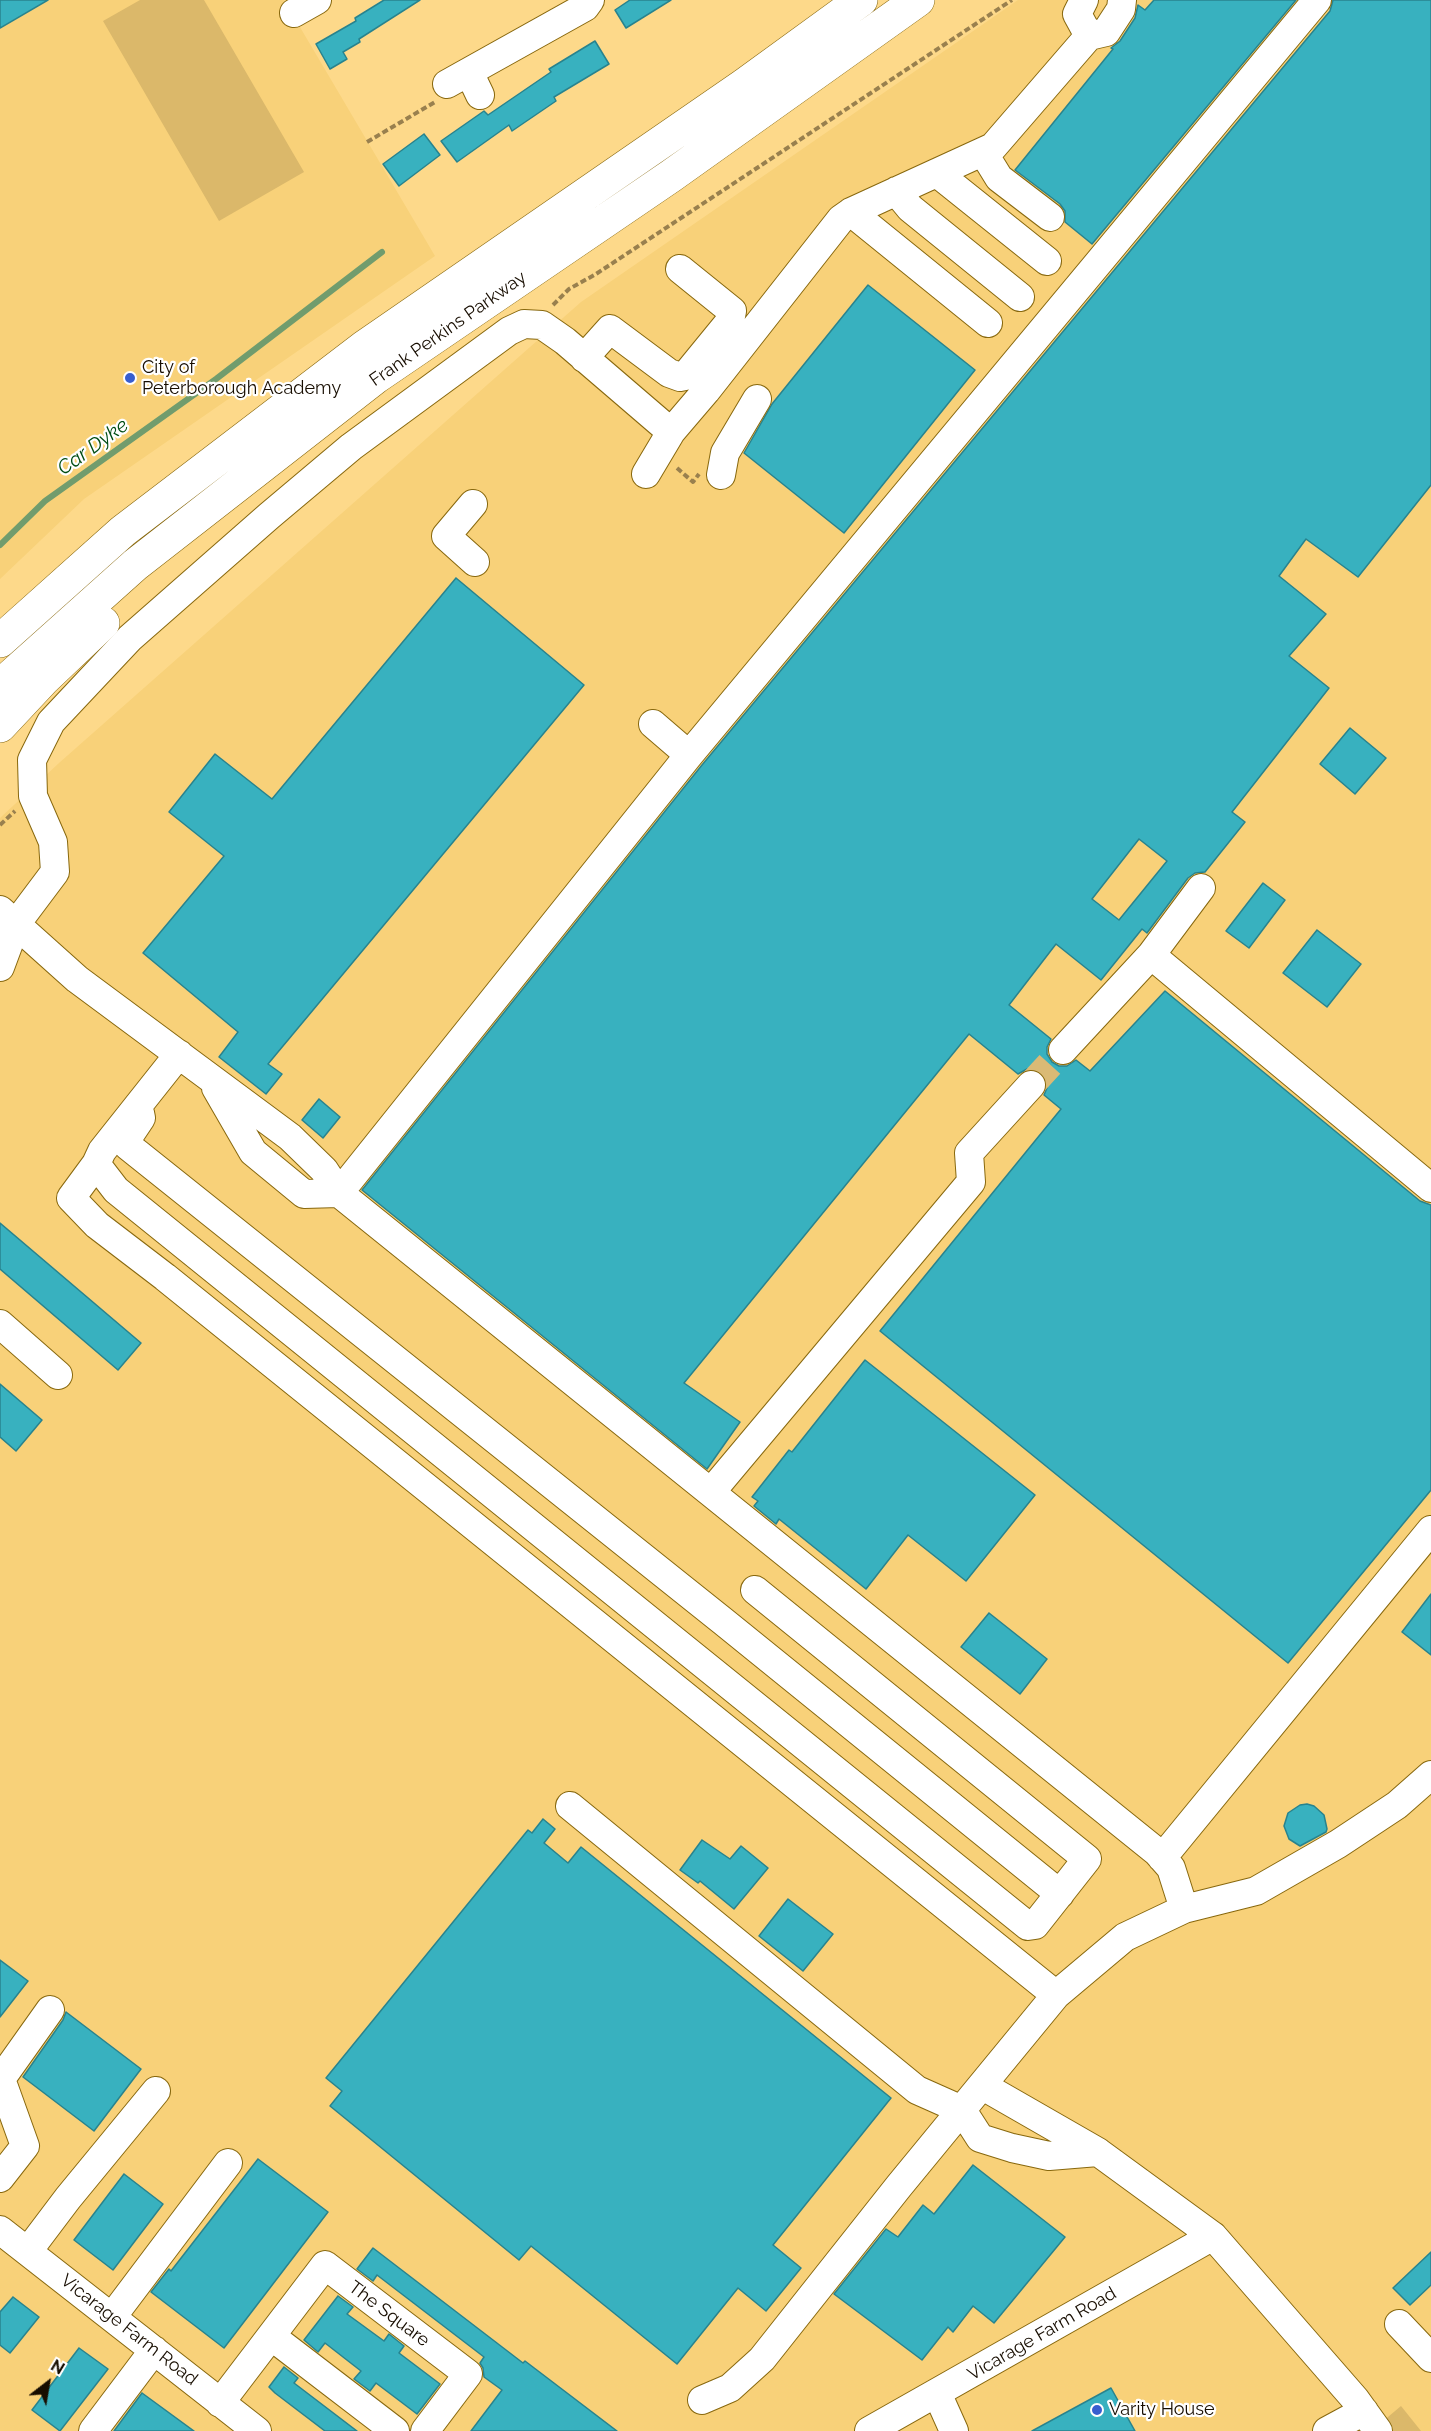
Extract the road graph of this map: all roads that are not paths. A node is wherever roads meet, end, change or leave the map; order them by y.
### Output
1 (590, 0) edge
2 (861, 0) edge
3 (918, 0) edge
4 (925, 0) edge
5 (1084, 0) edge
6 (1122, 0) edge
7 (1317, 0) edge
8 (887, 23) junction
9 (1089, 36) junction
10 (465, 84) road end
11 (983, 152) junction
12 (937, 172) junction
13 (896, 191) junction
14 (851, 212) junction
15 (1050, 217) dead end
16 (1047, 261) dead end
17 (680, 269) dead end
18 (1020, 297) dead end
19 (988, 323) dead end
20 (584, 358) junction
21 (757, 399) dead end
22 (308, 430) junction
23 (671, 432) junction
24 (723, 464) road end
25 (646, 474) dead end
26 (472, 504) dead end
27 (475, 562) dead end
28 (0, 641) edge
29 (0, 686) edge
30 (653, 724) dead end
31 (0, 726) edge
32 (689, 755) junction
33 (1201, 888) dead end
34 (8, 917) edge
35 (1151, 955) junction
36 (0, 967) edge
37 (1063, 1050) tunnel mouth
38 (179, 1054) junction
39 (1031, 1085) tunnel mouth
40 (138, 1105) junction
41 (96, 1164) junction
42 (1431, 1188) edge
43 (339, 1193) junction
44 (0, 1324) edge
45 (58, 1375) dead end
46 (711, 1492) junction
47 (1431, 1530) edge
48 (755, 1590) dead end
49 (1431, 1775) edge
50 (570, 1806) dead end
51 (1162, 1858) junction
52 (1059, 1894) junction
53 (1184, 1910) junction
54 (1056, 1995) junction
55 (50, 2010) dead end
56 (983, 2086) junction
57 (156, 2091) dead end
58 (962, 2110) junction
59 (1098, 2152) junction
60 (228, 2163) dead end
61 (0, 2178) edge
62 (0, 2230) edge
63 (1214, 2236) junction
64 (28, 2251) junction
65 (112, 2317) junction
66 (1399, 2324) dead end
67 (271, 2337) junction
68 (154, 2350) junction
69 (1431, 2358) edge
70 (937, 2393) junction
71 (702, 2400) dead end
72 (220, 2403) junction
73 (1371, 2421) edge
74 (93, 2431) edge
75 (257, 2431) edge
76 (395, 2431) edge
77 (424, 2431) edge
78 (869, 2431) edge
79 (954, 2431) edge
80 (1327, 2431) edge

1 - 10 street
2 - 28 highway, Frank Perkins Parkway
3 - 8 highway, Frank Perkins Parkway
4 - 8 highway
5 - 9 street
6 - 9 street
7 - 32 street
8 - 22 highway, Frank Perkins Parkway
9 - 11 street
11 - 12 street
11 - 15 street
12 - 13 street
12 - 16 street
13 - 14 street
13 - 18 street
14 - 19 street
14 - 23 street
17 - 20 street
20 - 23 street
20 - 34 street
21 - 24 street
22 - 29 highway, Frank Perkins Parkway
22 - 31 highway
23 - 25 street
26 - 27 street
30 - 32 street
32 - 43 street
33 - 35 street
34 - 36 street
34 - 38 street
35 - 37 street
35 - 42 street
38 - 40 street
38 - 43 street
39 - 46 street
40 - 41 street
40 - 52 street
41 - 52 street
41 - 54 street
43 - 46 street
44 - 45 street
46 - 51 street
47 - 51 street
48 - 52 street
49 - 53 street
50 - 58 street
51 - 53 street
53 - 54 street
54 - 56 street
55 - 61 street
56 - 58 street
56 - 59 street
57 - 64 street
58 - 59 street
58 - 71 street
59 - 63 street
60 - 65 street
62 - 64 street, Vicarage Farm Road
63 - 70 street, Vicarage Farm Road
63 - 73 street
64 - 65 street, Vicarage Farm Road
65 - 68 street, Vicarage Farm Road
66 - 69 street
67 - 72 street, The Square
67 - 76 street
67 - 77 street, The Square
68 - 72 street, Vicarage Farm Road
68 - 74 street
70 - 78 street, Vicarage Farm Road
70 - 79 street
72 - 75 street, Vicarage Farm Road
73 - 80 street

